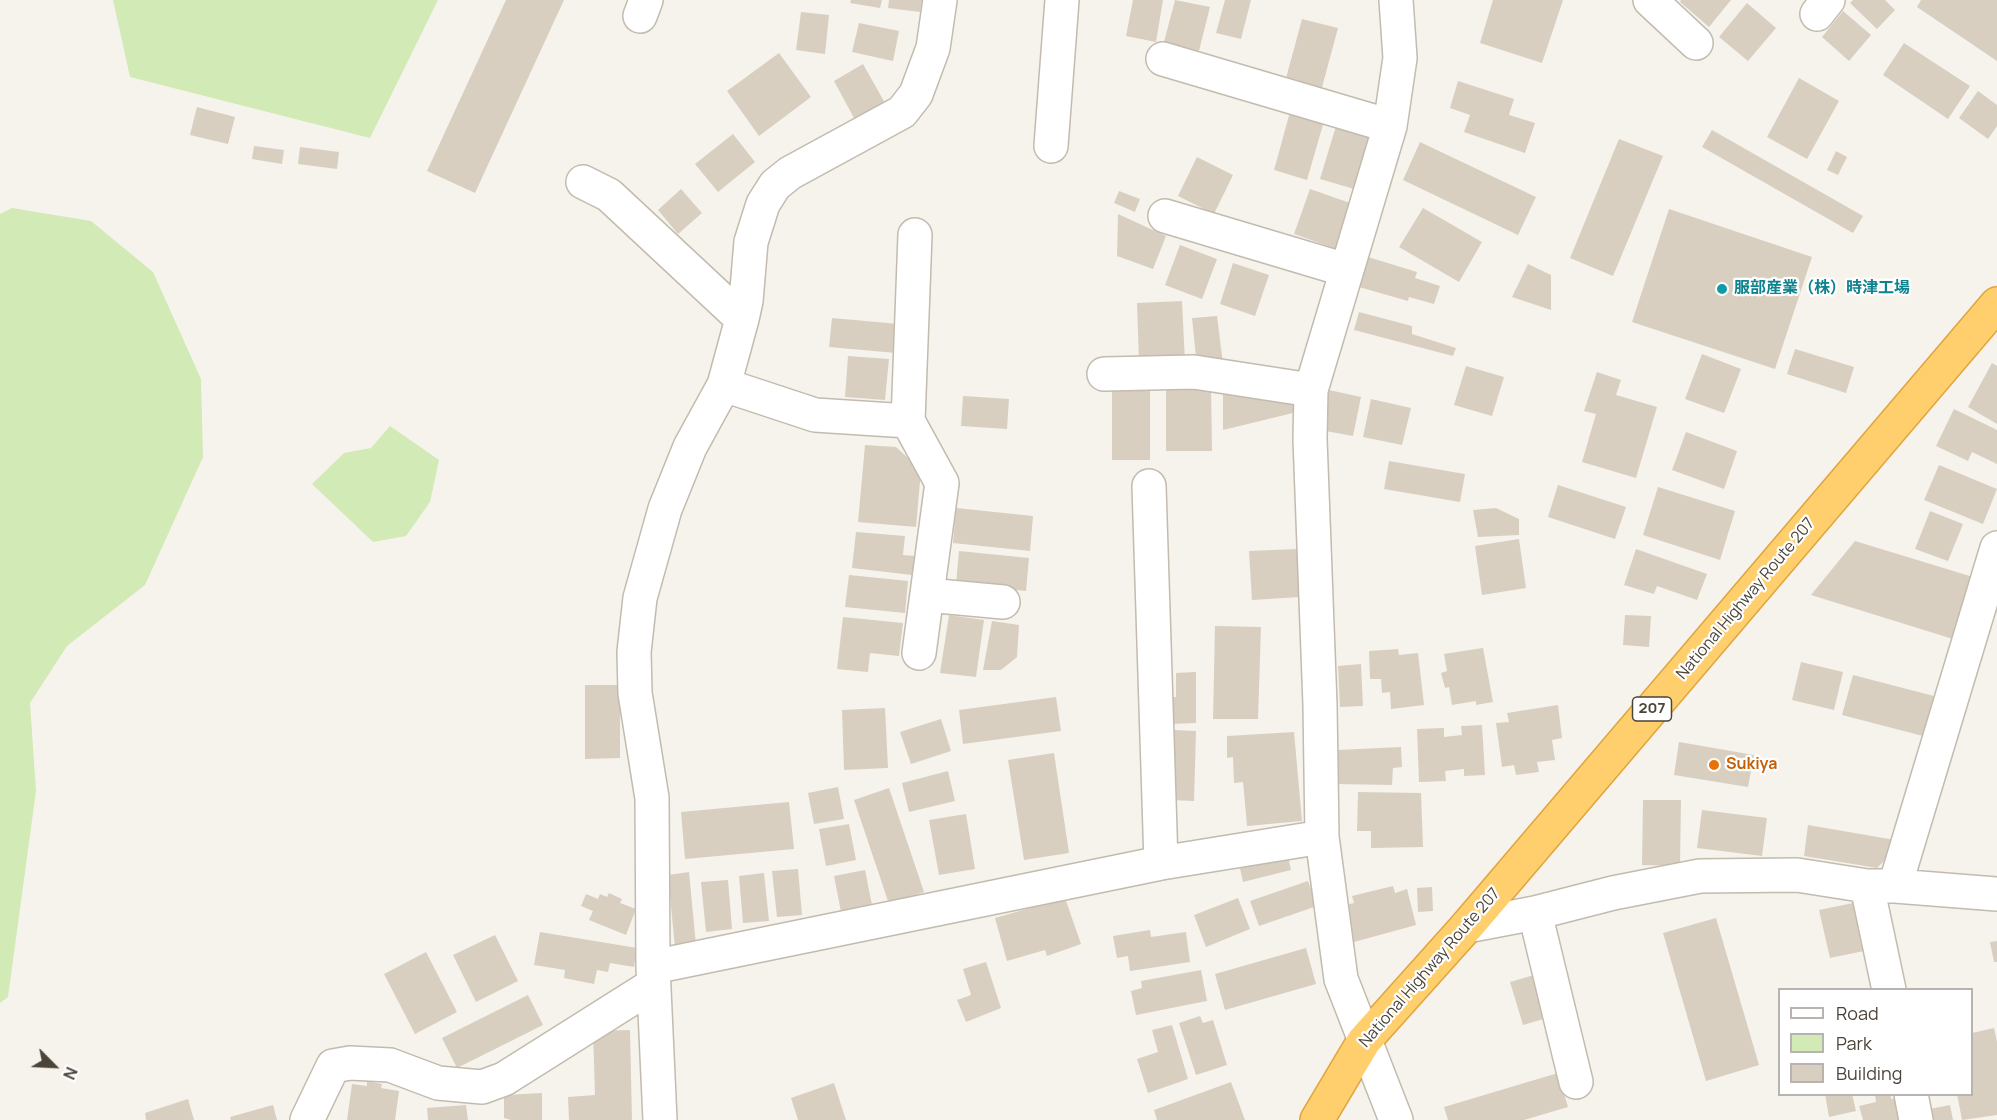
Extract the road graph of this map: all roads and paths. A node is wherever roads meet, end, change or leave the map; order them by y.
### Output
1 (940, 0) edge
2 (1062, 0) edge
3 (1396, 0) edge
4 (1650, 0) edge
5 (1696, 43) dead end
6 (1163, 59) dead end
7 (1390, 126) junction
8 (1051, 146) dead end
9 (583, 182) dead end
10 (1165, 216) dead end
11 (915, 235) dead end
12 (1346, 270) junction
13 (1997, 304) edge
14 (742, 320) junction
15 (1104, 374) dead end
16 (724, 385) junction
17 (1311, 390) junction
18 (908, 421) junction
19 (1149, 486) dead end
20 (1997, 549) edge
21 (927, 595) junction
22 (1003, 602) dead end
23 (919, 653) dead end
24 (1322, 837) junction
25 (1161, 863) junction
26 (1881, 886) junction
27 (1997, 894) edge
28 (1535, 913) junction
29 (1467, 926) junction
30 (653, 976) junction
31 (1889, 988) edge
32 (1364, 1041) junction
33 (1576, 1082) dead end
34 (1911, 1096) edge
35 (307, 1120) edge
36 (660, 1120) edge
37 (1317, 1120) edge
38 (1396, 1120) edge
39 (1916, 1120) edge

1 - 14 street
2 - 8 street
3 - 7 street
4 - 5 street
6 - 7 street
7 - 12 street
9 - 14 street
10 - 12 street
11 - 18 street
12 - 17 street
13 - 29 highway, National Highway Route 207 / 207
14 - 16 street
15 - 17 street
16 - 18 street
16 - 30 street
17 - 24 street
18 - 21 street
19 - 25 street
20 - 26 street
21 - 22 street
21 - 23 street
24 - 25 street
24 - 32 street
25 - 30 street
26 - 27 street
26 - 28 street
26 - 31 street
28 - 29 street
28 - 33 street
29 - 32 highway, National Highway Route 207 / 207
30 - 35 street
30 - 36 street
32 - 37 highway, National Highway Route 207 / 207
32 - 38 street
34 - 39 street

